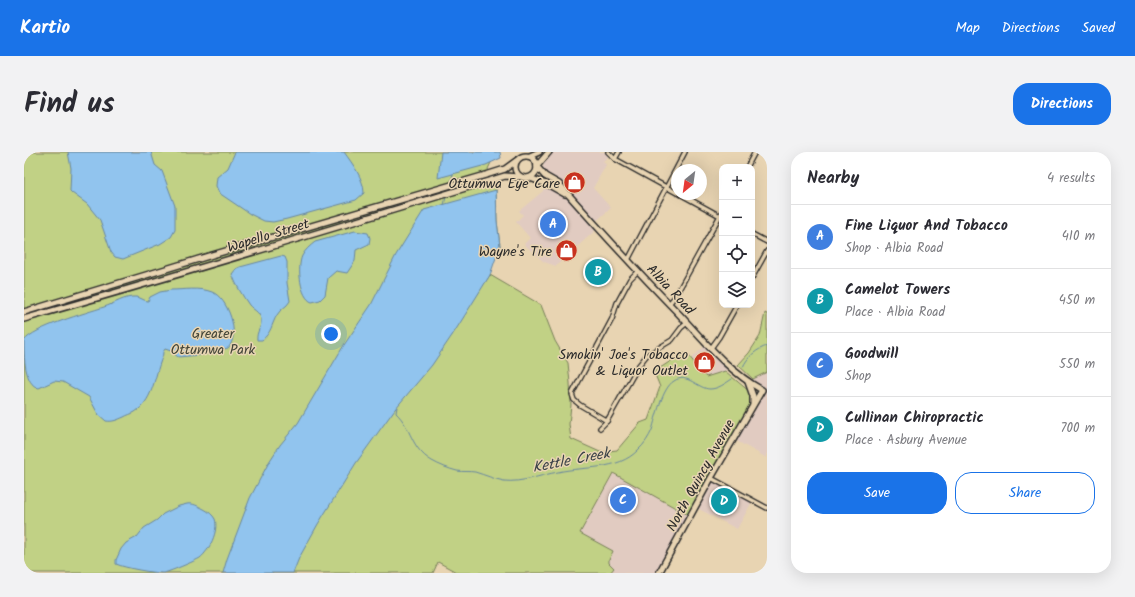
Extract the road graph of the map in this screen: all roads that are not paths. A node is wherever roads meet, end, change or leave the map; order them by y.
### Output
1 (539, 152) edge
2 (549, 152) edge
3 (608, 152) edge
4 (619, 152) edge
5 (685, 152) edge
6 (755, 152) edge
7 (530, 156) junction
8 (615, 159) junction
9 (516, 161) junction
10 (749, 164) edge
11 (537, 167) junction
12 (519, 177) junction
13 (530, 178) junction
14 (667, 187) junction
15 (671, 189) edge
16 (570, 197) junction
17 (692, 200) edge
18 (719, 214) edge
19 (719, 219) edge
20 (755, 236) edge
21 (767, 242) edge
22 (767, 251) edge
23 (628, 260) junction
24 (638, 271) junction
25 (755, 273) edge
26 (669, 304) junction
27 (735, 308) edge
28 (24, 312) edge
29 (24, 319) edge
30 (687, 323) junction
31 (711, 348) junction
32 (748, 382) junction
33 (762, 390) joint
34 (752, 406) junction
35 (607, 420) junction
36 (600, 428) dead end
37 (711, 478) junction
38 (767, 508) edge
39 (659, 573) edge

1 - 7 main road
2 - 11 main road
3 - 8 street
4 - 8 street
5 - 14 street
6 - 10 street
7 - 9 main road
7 - 11 main road
8 - 14 street
9 - 12 main road
9 - 28 main road, Wapello Street
11 - 13 main road
11 - 16 main road, Albia Road
12 - 13 main road
12 - 29 main road, Wapello Street
13 - 16 main road, Albia Road
14 - 15 street
14 - 23 street
16 - 23 main road, Albia Road
17 - 18 street
19 - 26 street
20 - 21 street
22 - 25 street
23 - 24 main road, Albia Road
24 - 26 main road, Albia Road
24 - 35 street
26 - 30 main road, Albia Road
27 - 31 street
30 - 31 main road, Albia Road
30 - 35 street
31 - 32 main road, Albia Road
32 - 33 main road, Albia Road
32 - 34 main road
33 - 34 main road, North Quincy Avenue
34 - 37 main road, North Quincy Avenue
35 - 36 street
37 - 38 street
37 - 39 main road, North Quincy Avenue

